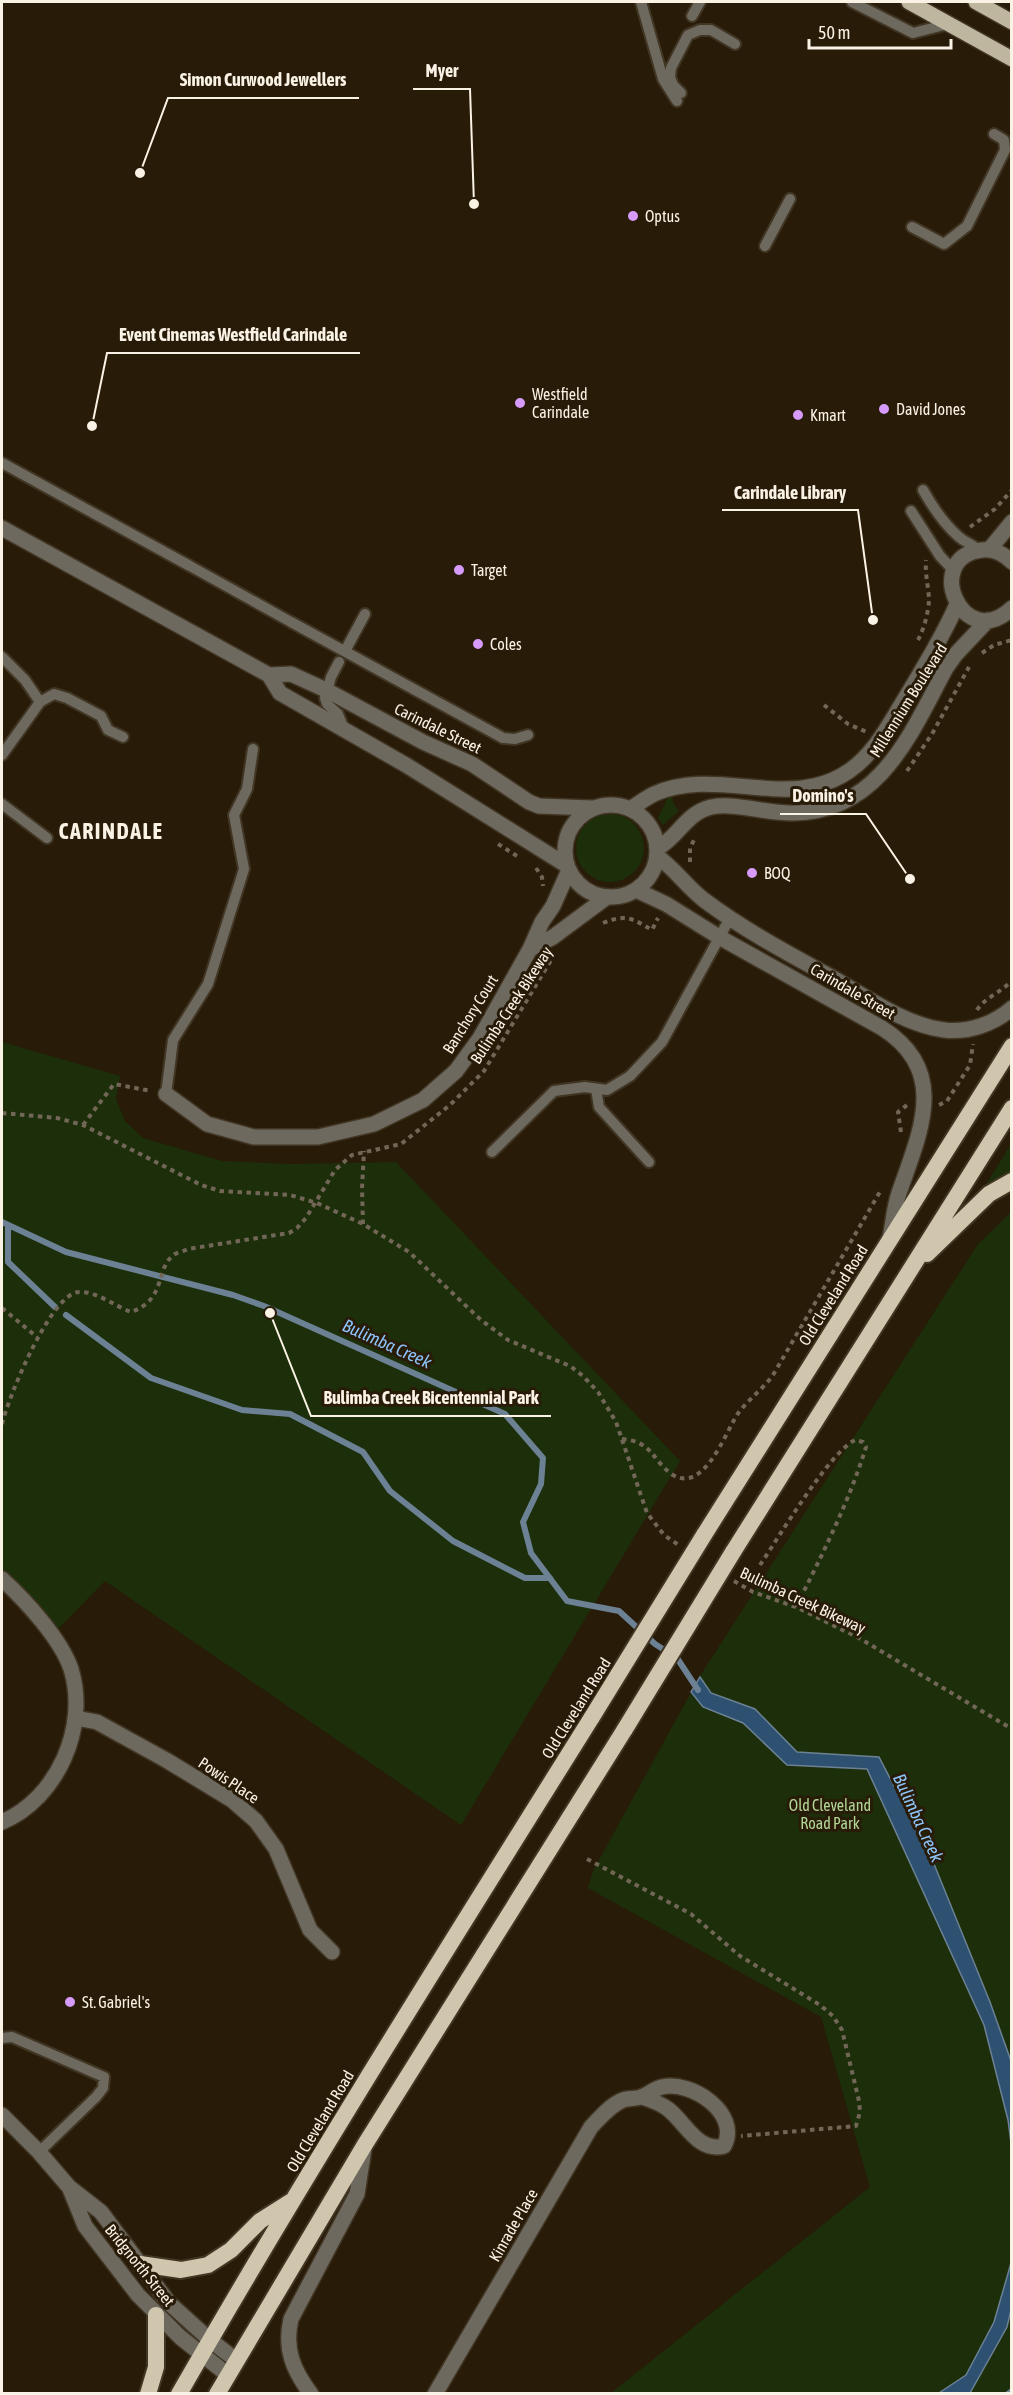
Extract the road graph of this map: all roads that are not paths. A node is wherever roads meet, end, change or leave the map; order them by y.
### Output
1 (641, 2) edge
2 (700, 2) edge
3 (852, 2) edge
4 (909, 2) edge
5 (976, 2) edge
6 (692, 16) dead end
7 (1011, 22) edge
8 (948, 24) junction
9 (735, 44) dead end
10 (1011, 59) edge
11 (994, 134) dead end
12 (790, 199) dead end
13 (912, 228) dead end
14 (765, 246) dead end
15 (2, 463) edge
16 (923, 490) dead end
17 (911, 512) dead end
18 (1011, 522) edge
19 (2, 528) edge
20 (984, 550) junction
21 (1011, 562) edge
22 (954, 571) junction
23 (957, 604) junction
24 (364, 614) dead end
25 (1003, 616) edge
26 (345, 651) junction
27 (2, 657) edge
28 (339, 662) dead end
29 (269, 675) junction
30 (326, 690) junction
31 (40, 702) junction
32 (344, 729) junction
33 (528, 735) dead end
34 (123, 737) dead end
35 (253, 749) dead end
36 (2, 754) edge
37 (2, 804) edge
38 (592, 808) junction
39 (630, 808) junction
40 (47, 838) dead end
41 (658, 852) junction
42 (568, 868) junction
43 (636, 890) junction
44 (607, 897) junction
45 (730, 918) junction
46 (719, 937) junction
47 (530, 949) junction
48 (1011, 1008) edge
49 (1011, 1046) edge
50 (596, 1089) junction
51 (166, 1094) joint
52 (1011, 1108) edge
53 (492, 1152) dead end
54 (649, 1162) dead end
55 (1011, 1181) edge
56 (889, 1239) junction
57 (906, 1275) junction
58 (2, 1579) edge
59 (76, 1718) junction
60 (2, 1822) edge
61 (332, 1952) dead end
62 (2, 2038) edge
63 (642, 2097) junction
64 (2, 2115) edge
65 (364, 2146) junction
66 (39, 2152) junction
67 (69, 2187) junction
68 (292, 2201) junction
69 (140, 2264) junction
70 (156, 2315) junction
71 (206, 2347) junction
72 (232, 2368) junction
73 (148, 2394) edge
74 (179, 2394) edge
75 (217, 2394) edge
76 (311, 2394) edge
77 (435, 2394) edge

1 - 9 lane
2 - 6 lane
3 - 8 lane
4 - 8 main road
5 - 7 main road
8 - 10 main road
11 - 13 lane
12 - 14 lane
15 - 26 lane, bridge
16 - 20 lane
17 - 22 lane
18 - 20 street
19 - 29 street, Carindale Street
20 - 21 street
20 - 22 street
22 - 23 street
23 - 25 street
23 - 39 street, Millennium Boulevard
24 - 26 lane
25 - 41 street, Millennium Boulevard
26 - 33 lane
27 - 31 lane
28 - 30 lane
29 - 30 street, Carindale Street
29 - 32 street, Carindale Street
30 - 32 lane
30 - 38 street, Carindale Street
31 - 34 lane
31 - 36 lane
32 - 42 street, Carindale Street
35 - 51 lane
37 - 40 lane
38 - 39 street
38 - 42 street
39 - 41 street
41 - 43 street
41 - 45 street, Carindale Street
42 - 44 street
42 - 47 street, Banchory Court
43 - 44 street
43 - 46 street, Carindale Street
44 - 47 street
45 - 46 lane
45 - 48 street, Carindale Street
46 - 50 lane
46 - 56 street, Carindale Street
47 - 51 street, Banchory Court
49 - 56 highway, Old Cleveland Road
50 - 53 lane
50 - 54 lane
52 - 57 highway
55 - 57 highway
56 - 68 highway, Old Cleveland Road, bridge
57 - 65 highway, bridge
58 - 59 street
59 - 60 street
59 - 61 street, Powis Place
62 - 66 lane
63 - 63 street, Kinrade Place
63 - 77 street, Kinrade Place
64 - 66 street, Bridgnorth Street
65 - 72 highway
65 - 76 street
66 - 67 street, Bridgnorth Street
67 - 69 street, Bridgnorth Street
67 - 70 street, Bridgnorth Street
68 - 69 highway
68 - 71 highway, Old Cleveland Road
69 - 71 street, Bridgnorth Street
70 - 71 street, Bridgnorth Street
70 - 73 highway
71 - 72 street, Bridgnorth Street
71 - 74 highway, Old Cleveland Road
72 - 75 highway

